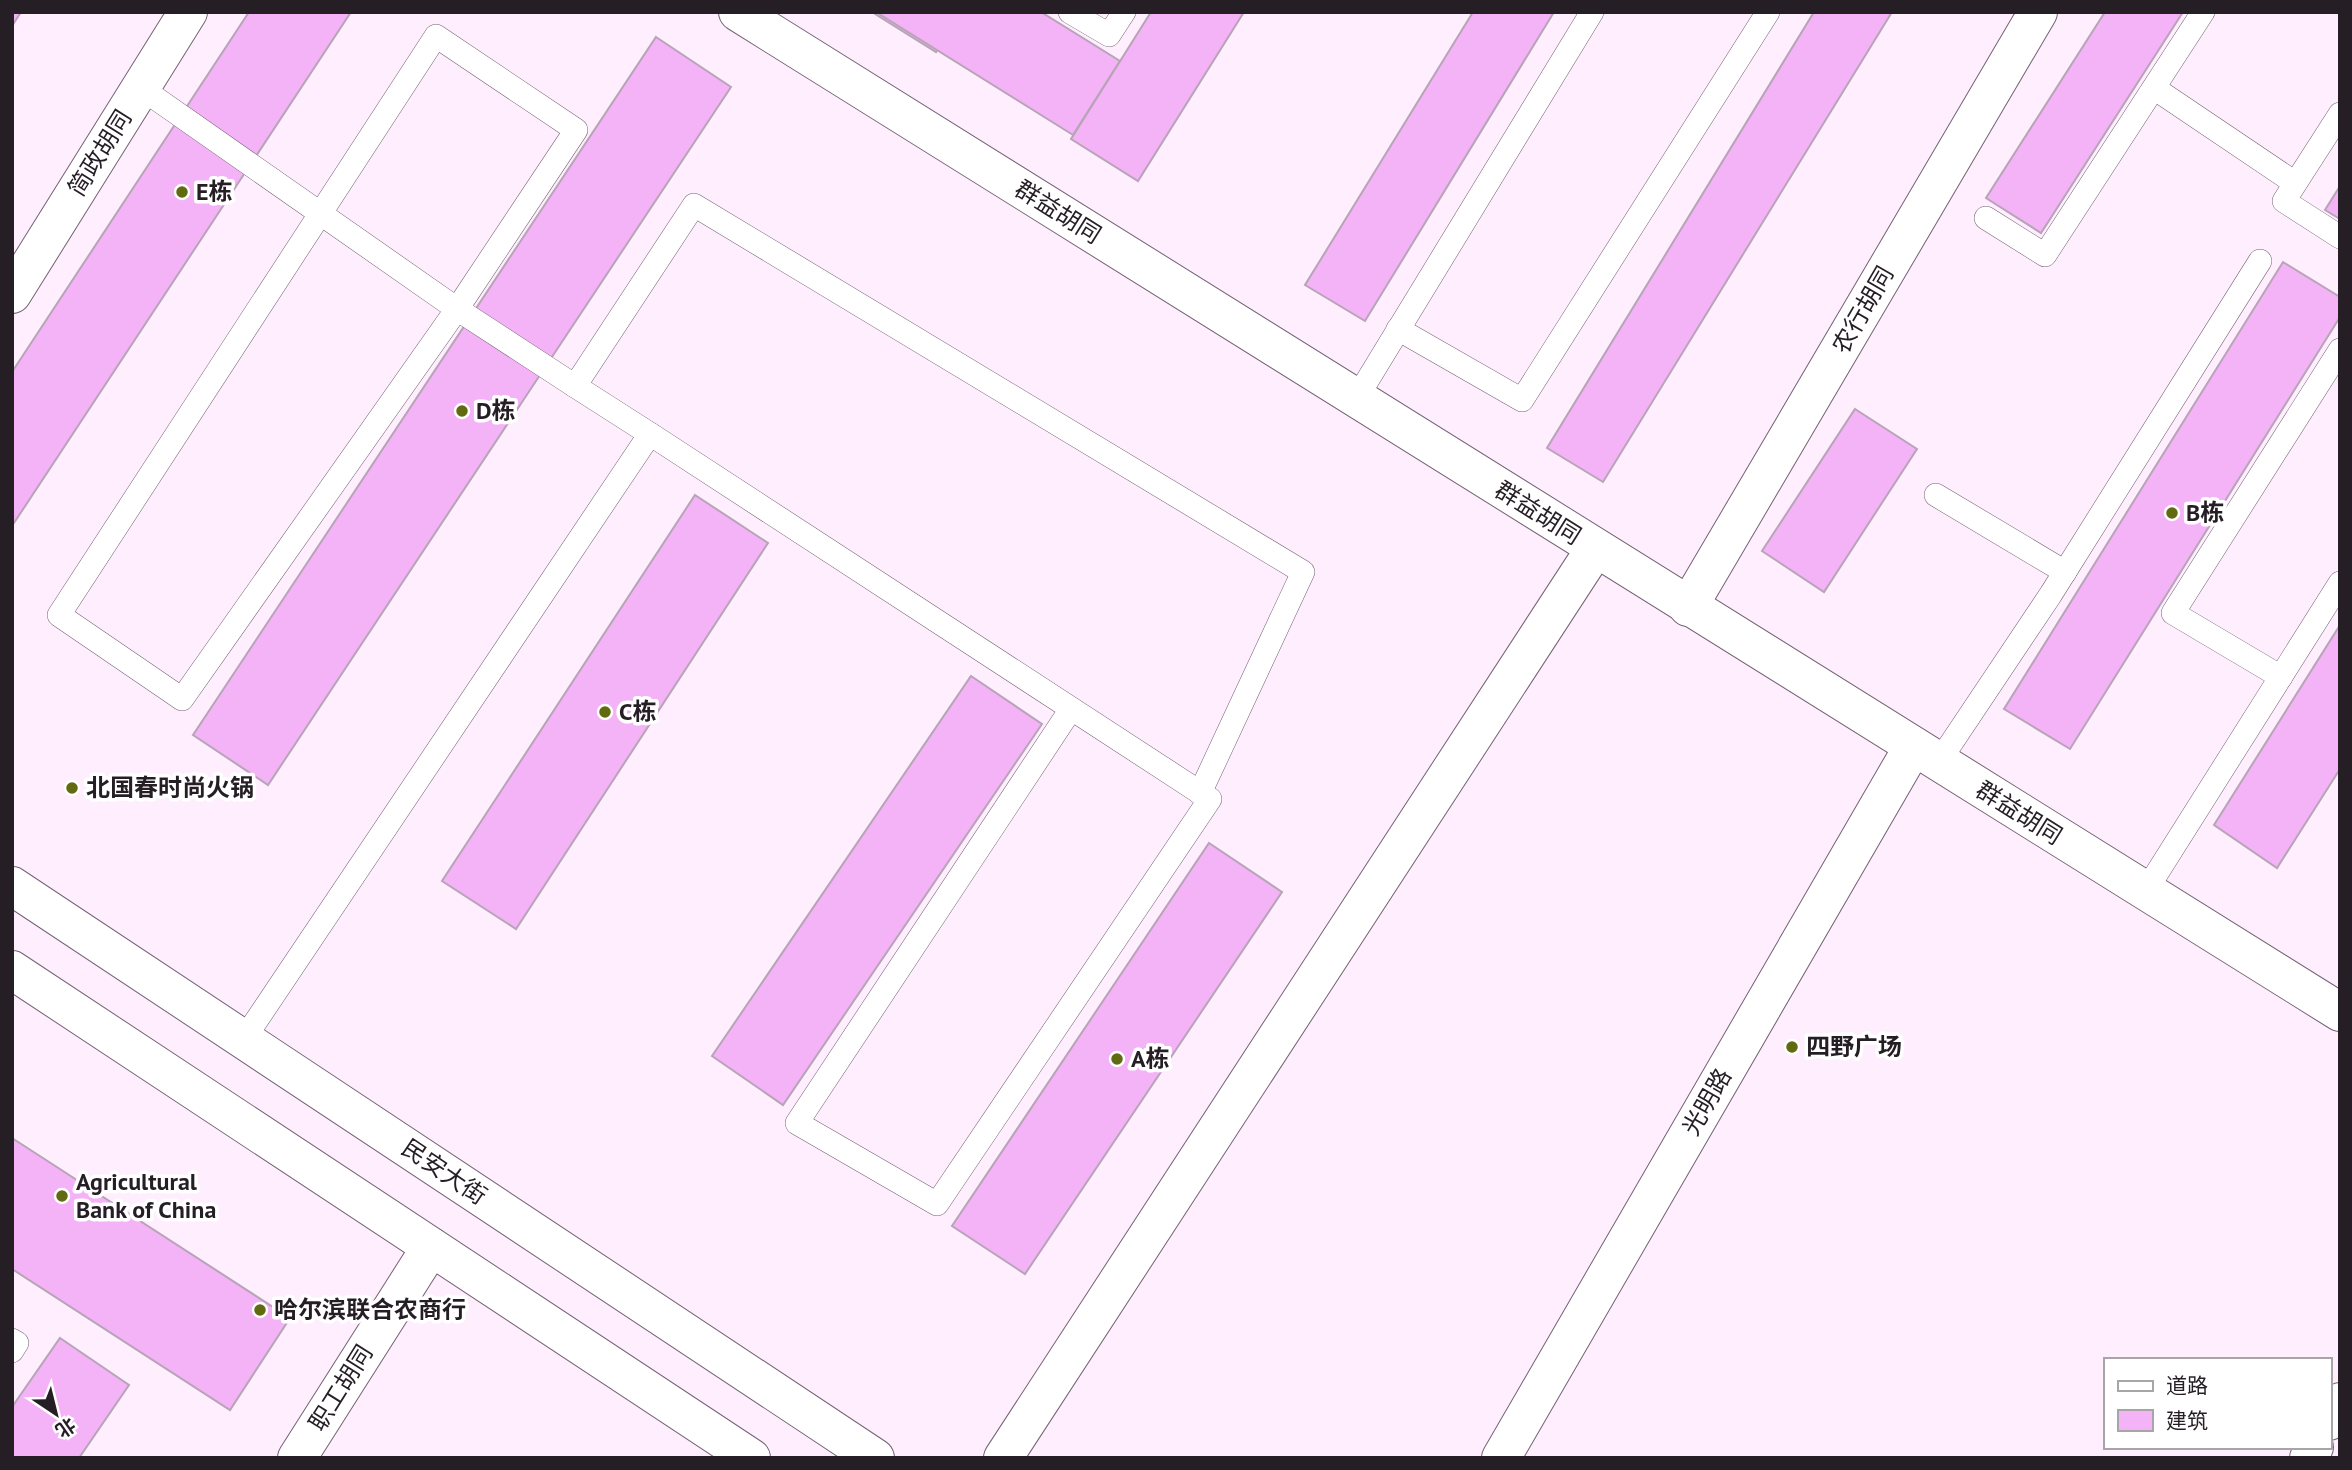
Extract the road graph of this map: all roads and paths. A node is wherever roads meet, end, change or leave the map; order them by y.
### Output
1 (188, 12) edge
2 (738, 12) edge
3 (1070, 12) edge
4 (1124, 12) edge
5 (1592, 12) edge
6 (1768, 12) edge
7 (2038, 12) edge
8 (2203, 12) edge
9 (141, 88) junction
10 (2154, 88) junction
11 (2340, 114) edge
12 (2295, 183) junction
13 (320, 213) junction
14 (1986, 218) dead end
15 (2340, 237) edge
16 (2260, 261) dead end
17 (12, 294) edge
18 (457, 309) junction
19 (1398, 329) junction
20 (2340, 350) edge
21 (575, 386) junction
22 (1356, 399) junction
23 (650, 434) junction
24 (1936, 495) dead end
25 (1595, 549) junction
26 (2065, 572) junction
27 (2340, 583) edge
28 (1688, 607) junction
29 (2281, 677) junction
30 (1071, 709) junction
31 (1925, 755) junction
32 (1200, 793) junction
33 (12, 886) edge
34 (2146, 892) junction
35 (12, 970) edge
36 (2340, 1012) edge
37 (244, 1039) junction
38 (431, 1247) junction
39 (12, 1340) edge
40 (12, 1351) edge
41 (2340, 1402) edge
42 (2331, 1418) edge
43 (297, 1458) edge
44 (751, 1458) edge
45 (875, 1458) edge
46 (1003, 1458) edge
47 (1501, 1458) edge

1 - 9 street, 简政胡同
2 - 22 street, 群益胡同
3 - 4 lane
5 - 19 lane
6 - 19 lane
7 - 28 street, 农行胡同
8 - 10 lane
9 - 13 lane
9 - 17 street, 简政胡同
10 - 12 lane
10 - 14 lane
11 - 12 lane
12 - 15 lane
13 - 18 lane
13 - 18 lane
13 - 18 lane
16 - 26 lane
18 - 21 lane
19 - 22 lane
20 - 29 lane
21 - 23 lane
21 - 32 lane
22 - 25 street, 群益胡同
23 - 30 lane
23 - 37 lane
24 - 26 lane
25 - 28 street, 群益胡同
25 - 46 street
26 - 31 lane
27 - 29 lane
28 - 31 street, 群益胡同
29 - 34 lane
30 - 32 lane
30 - 32 lane
31 - 34 street, 群益胡同
31 - 47 street, 光明路
33 - 37 street, 民安大街
34 - 36 street, 群益胡同
35 - 38 street
37 - 45 street, 民安大街
38 - 43 street, 职工胡同
38 - 44 street
39 - 40 lane
41 - 42 street

